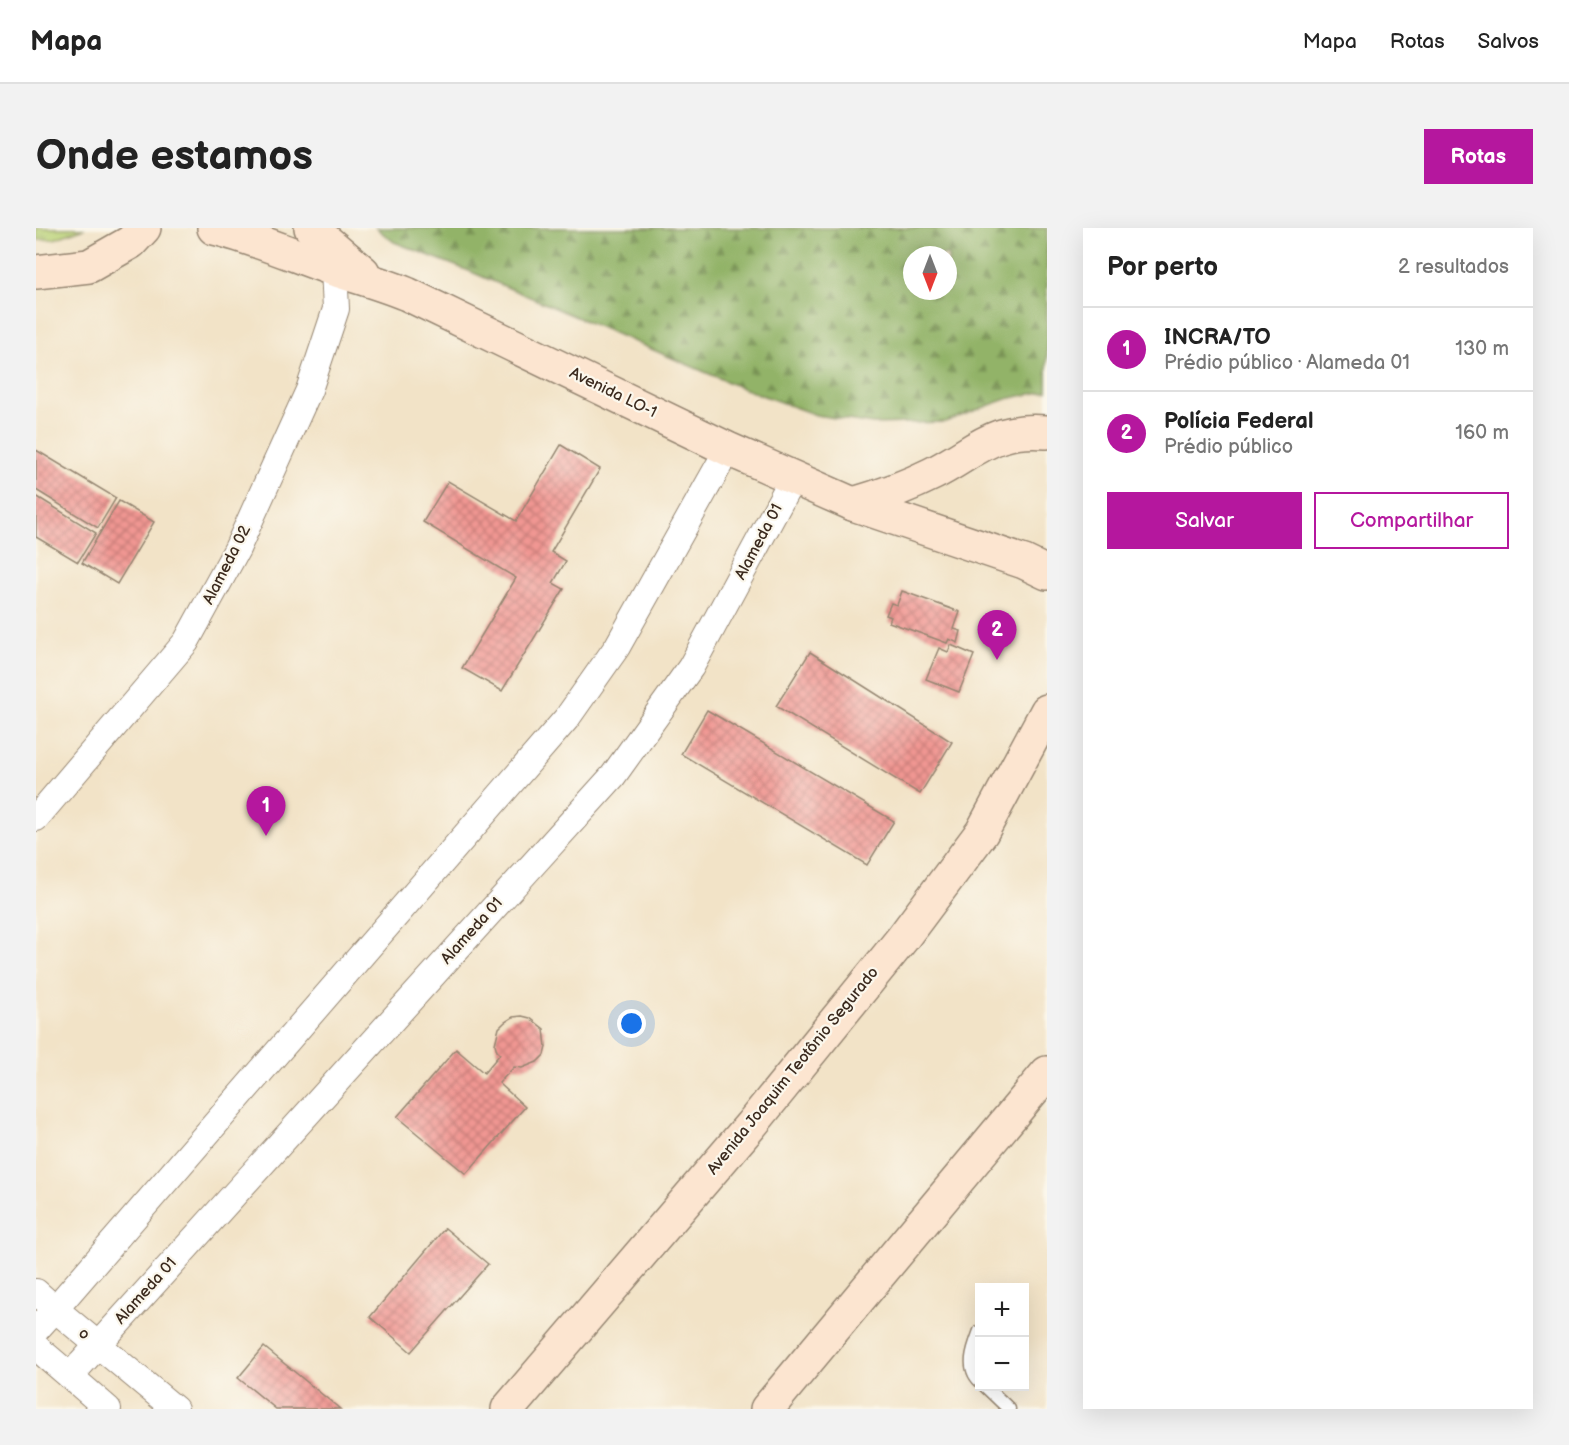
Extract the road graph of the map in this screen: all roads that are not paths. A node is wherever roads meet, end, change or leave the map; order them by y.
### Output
1 (144, 228) edge
2 (214, 228) edge
3 (311, 228) edge
4 (334, 270) junction
5 (36, 272) edge
6 (374, 281) junction
7 (1047, 432) edge
8 (728, 449) junction
9 (793, 478) junction
10 (854, 504) junction
11 (1047, 573) edge
12 (1047, 711) edge
13 (36, 818) edge
14 (1047, 1073) edge
15 (36, 1292) edge
16 (55, 1309) junction
17 (36, 1330) edge
18 (975, 1344) edge
19 (97, 1345) junction
20 (36, 1347) edge
21 (70, 1376) junction
22 (975, 1377) edge
23 (990, 1391) edge
24 (108, 1409) edge
25 (175, 1409) edge
26 (508, 1409) edge
27 (767, 1409) edge
28 (1009, 1409) edge

1 - 5 street
2 - 4 street, Avenida LO-1
3 - 6 street, Avenida LO-1
4 - 6 street, Avenida LO-1
4 - 13 street, Alameda 02
6 - 8 street, Avenida LO-1
7 - 10 street
8 - 9 street, Avenida LO-1
8 - 16 street
9 - 10 street, Avenida LO-1
9 - 19 street, Alameda 01
10 - 11 street, Avenida LO-1
12 - 26 street, Avenida Joaquim Teotônio Segurado
14 - 27 street
15 - 16 street, o
16 - 17 street
16 - 19 street, o
18 - 22 lane
19 - 21 street, o
19 - 25 street
20 - 21 street
21 - 24 street
23 - 28 lane

